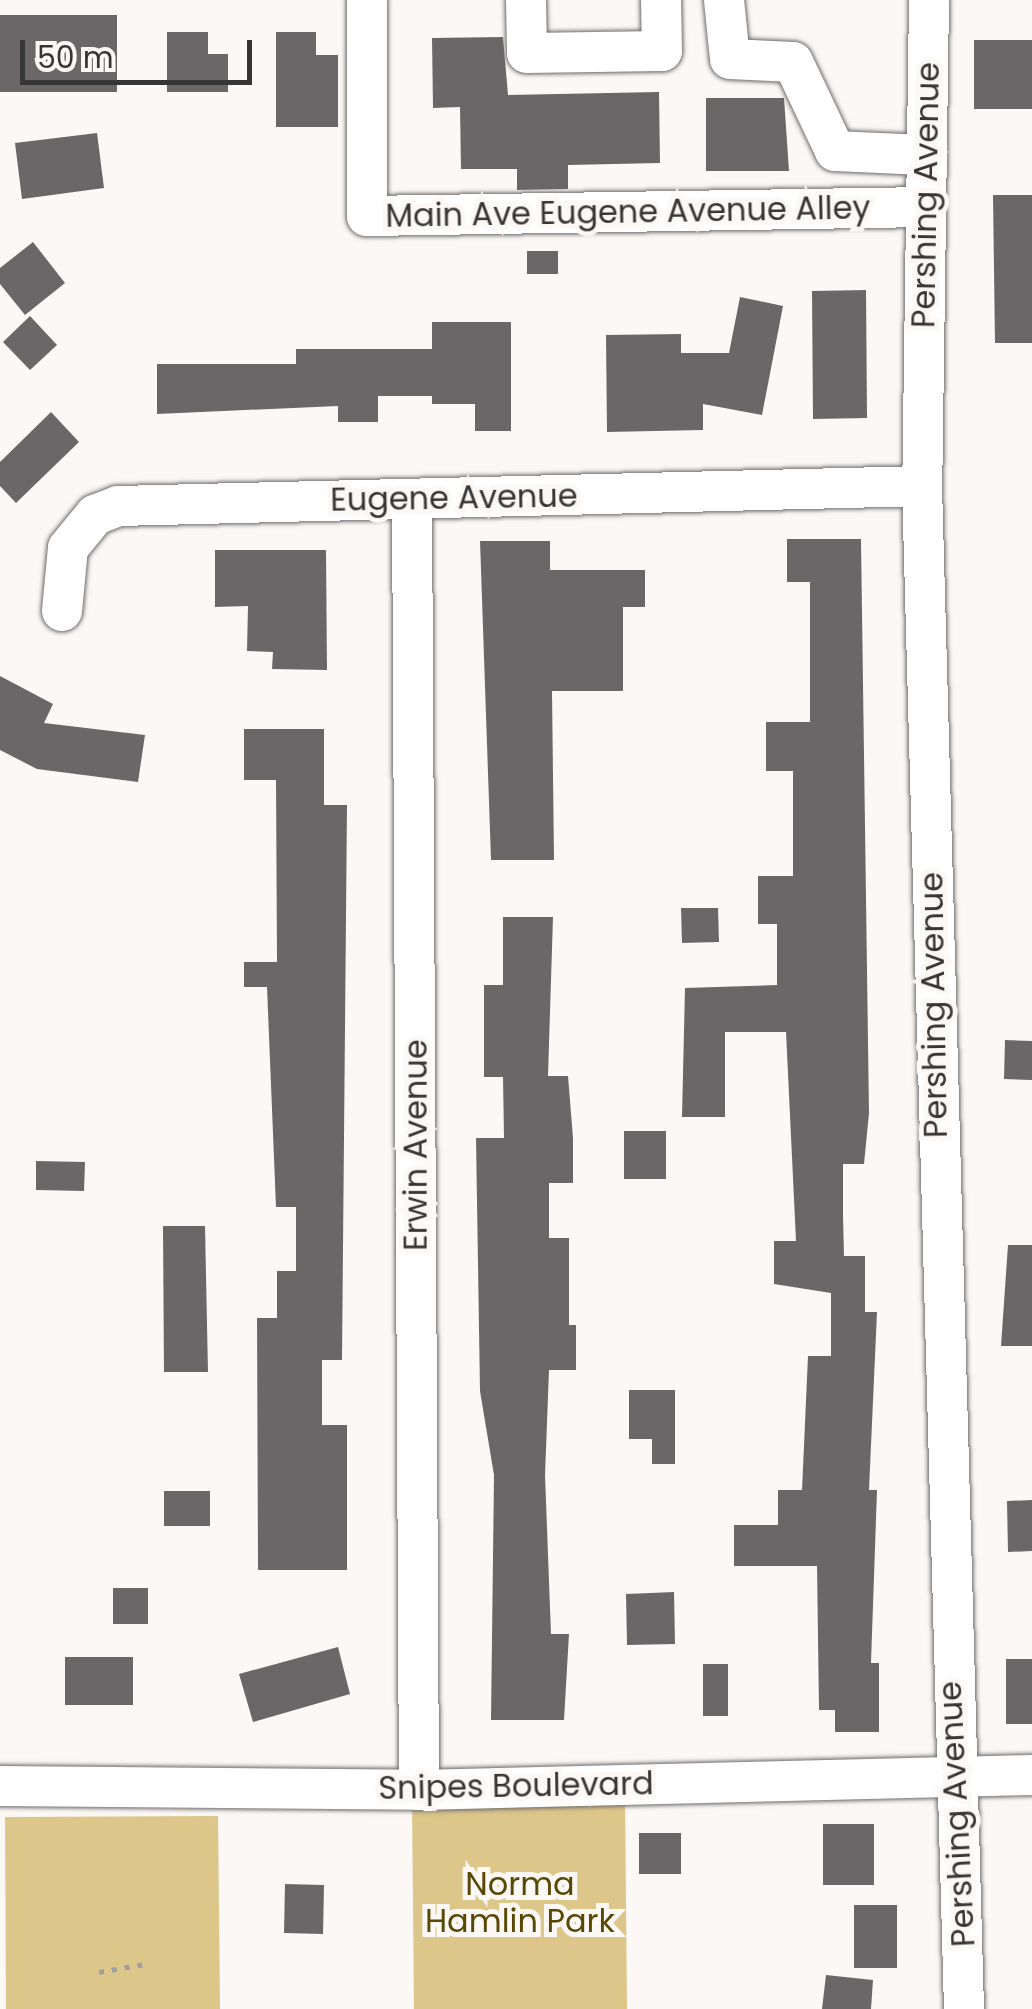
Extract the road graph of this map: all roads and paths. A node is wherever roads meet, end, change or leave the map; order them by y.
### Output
1 (366, 0) edge
2 (526, 0) edge
3 (661, 0) edge
4 (724, 0) edge
5 (928, 0) edge
6 (925, 156) junction
7 (926, 207) junction
8 (922, 486) junction
9 (412, 500) junction
10 (62, 611) dead end
11 (1032, 1775) edge
12 (952, 1776) junction
13 (0, 1786) edge
14 (420, 1790) junction
15 (144, 1964) dead end
16 (99, 1972) dead end
17 (964, 2009) edge

1 - 7 street, Main Ave Eugene Avenue Alley
2 - 3 street
4 - 6 street
5 - 6 street, Pershing Avenue
6 - 7 street, Pershing Avenue
7 - 8 street, Pershing Avenue
8 - 9 street, Eugene Avenue
8 - 12 street, Pershing Avenue
9 - 10 street, Eugene Avenue
9 - 14 street, Erwin Avenue
11 - 12 street, Snipes Boulevard
12 - 14 street, Snipes Boulevard
12 - 17 street, Pershing Avenue
13 - 14 street, Snipes Boulevard
15 - 16 path

